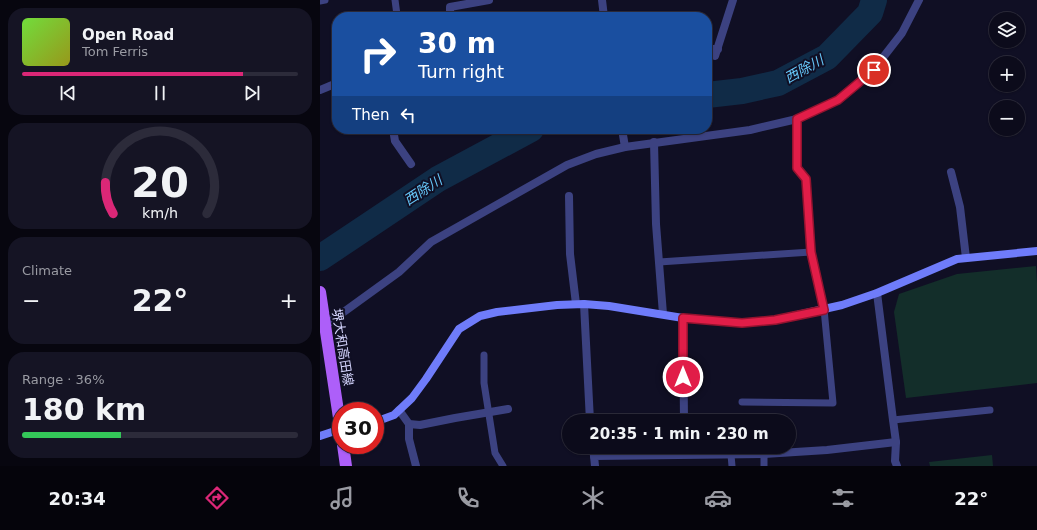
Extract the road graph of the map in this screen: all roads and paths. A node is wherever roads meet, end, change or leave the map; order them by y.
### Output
1 (325, 0) edge
2 (395, 0) edge
3 (489, 0) edge
4 (602, 0) edge
5 (733, 0) edge
6 (919, 0) edge
7 (320, 1) edge
8 (397, 12) edge
9 (450, 12) edge
10 (603, 12) edge
11 (712, 51) edge
12 (332, 85) edge
13 (320, 90) edge
14 (797, 119) junction
15 (394, 134) edge
16 (623, 134) edge
17 (654, 142) junction
18 (624, 146) junction
19 (412, 164) dead end
20 (951, 172) dead end
21 (569, 196) dead end
22 (1037, 251) edge
23 (811, 252) junction
24 (966, 258) junction
25 (659, 262) junction
26 (320, 292) edge
27 (877, 293) junction
28 (580, 304) junction
29 (824, 310) junction
30 (663, 314) junction
31 (683, 318) junction
32 (323, 327) edge
33 (484, 355) dead end
34 (336, 402) edge
35 (742, 402) dead end
36 (508, 409) dead end
37 (399, 410) junction
38 (990, 410) dead end
39 (489, 412) junction
40 (589, 414) edge
41 (684, 414) edge
42 (384, 419) edge
43 (893, 420) junction
44 (409, 424) junction
45 (332, 433) edge
46 (320, 436) edge
47 (896, 442) junction
48 (796, 452) edge
49 (344, 454) edge
50 (630, 454) edge
51 (719, 454) edge
52 (764, 454) joint
53 (731, 455) junction
54 (594, 456) joint
55 (346, 466) edge
56 (416, 466) edge
57 (503, 466) edge
58 (595, 466) edge
59 (732, 466) edge
60 (764, 466) edge
61 (897, 466) edge

1 - 7 lane
2 - 8 lane
3 - 9 street
4 - 10 street
5 - 11 street
6 - 14 street
12 - 13 street
14 - 17 street
14 - 23 lane
15 - 19 street
16 - 18 street
17 - 18 street
17 - 25 street
18 - 32 street
20 - 24 street
21 - 28 street
22 - 24 street
23 - 25 lane
23 - 29 lane
24 - 27 street
25 - 30 street
26 - 32 main road, 堺大和高田線
27 - 29 street
27 - 43 street
28 - 30 street
28 - 37 street
28 - 40 street
29 - 31 street
29 - 35 lane
30 - 31 street
31 - 41 street
32 - 34 main road, 堺大和高田線
33 - 39 lane
36 - 39 street
37 - 42 street
37 - 44 street
38 - 43 lane
39 - 44 street
39 - 57 lane
43 - 47 street
44 - 56 street
45 - 46 street
47 - 48 street
47 - 61 street
49 - 55 main road
50 - 54 street
51 - 53 street
52 - 53 street
52 - 60 lane
53 - 59 lane
54 - 58 street

